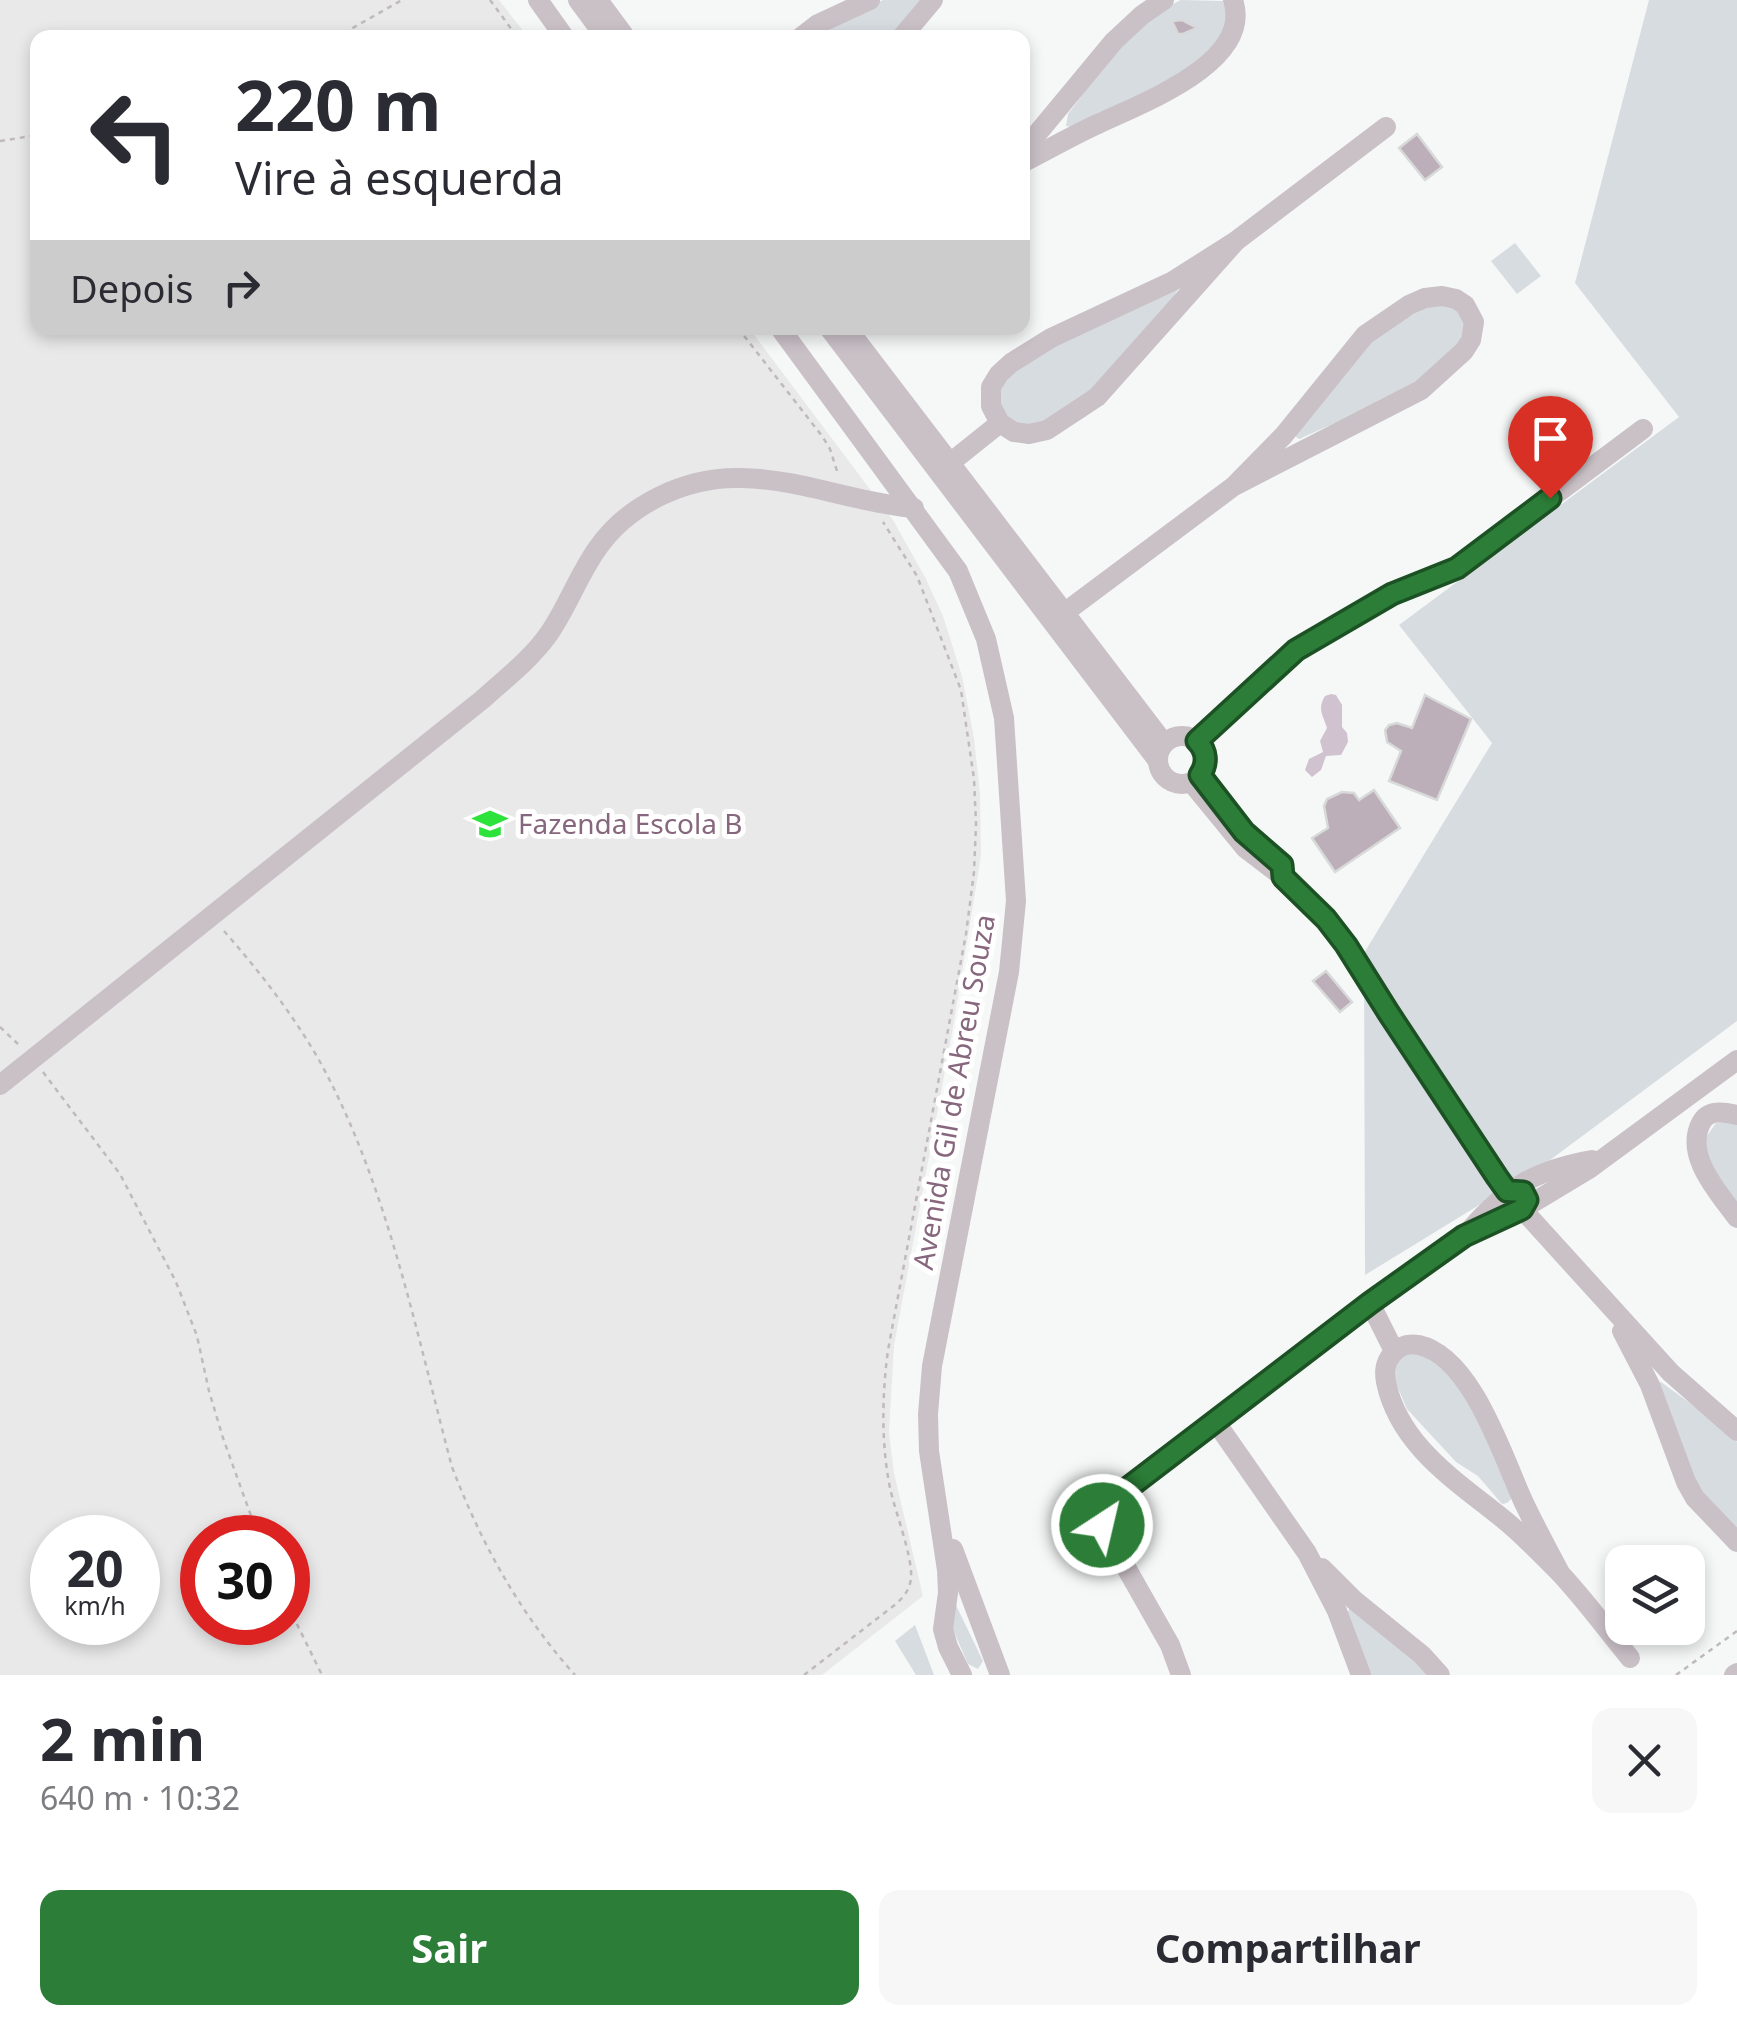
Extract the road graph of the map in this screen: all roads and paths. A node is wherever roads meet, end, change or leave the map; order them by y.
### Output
1 (402, 0) edge
2 (490, 0) edge
3 (538, 0) edge
4 (578, 0) edge
5 (598, 0) edge
6 (870, 0) edge
7 (933, 0) edge
8 (1164, 0) edge
9 (1233, 0) edge
10 (349, 30) edge
11 (512, 30) edge
12 (560, 30) edge
13 (600, 30) edge
14 (620, 30) edge
15 (810, 30) edge
16 (908, 30) edge
17 (1055, 115) junction
18 (1386, 127) dead end
19 (30, 136) edge
20 (1073, 136) junction
21 (0, 142) edge
22 (1030, 143) edge
23 (1030, 159) edge
24 (1179, 289) junction
25 (743, 335) edge
26 (785, 335) edge
27 (834, 335) edge
28 (852, 335) edge
29 (1000, 423) junction
30 (1643, 429) dead end
31 (1284, 435) junction
32 (1294, 454) junction
33 (950, 463) junction
34 (1234, 486) junction
35 (851, 497) junction
36 (914, 508) junction
37 (880, 518) dead end
38 (1064, 614) junction
39 (1197, 741) junction
40 (1161, 752) junction
41 (1196, 778) junction
42 (210, 916) junction
43 (0, 1027) edge
44 (33, 1059) junction
45 (1737, 1060) edge
46 (0, 1085) edge
47 (1689, 1096) junction
48 (1737, 1115) edge
49 (1706, 1116) junction
50 (1602, 1158) junction
51 (1507, 1191) junction
52 (1522, 1209) junction
53 (1737, 1218) edge
54 (1464, 1236) junction
55 (1370, 1303) junction
56 (1609, 1306) junction
57 (1394, 1351) junction
58 (1671, 1372) junction
59 (1650, 1385) junction
60 (1215, 1421) junction
61 (1737, 1431) edge
62 (1524, 1504) junction
63 (939, 1510) junction
64 (250, 1515) edge
65 (1504, 1520) junction
66 (1737, 1542) edge
67 (1560, 1573) junction
68 (1345, 1606) junction
69 (1737, 1631) edge
70 (307, 1645) edge
71 (1630, 1658) dead end
72 (992, 1672) edge
73 (322, 1675) edge
74 (575, 1675) edge
75 (804, 1675) edge
76 (962, 1675) edge
77 (1181, 1675) edge
78 (1361, 1675) edge
79 (1440, 1675) edge
80 (1676, 1675) edge

1 - 10 path
2 - 11 path
3 - 12 street
4 - 13 street
5 - 14 street
6 - 15 street
7 - 16 street
8 - 17 street
9 - 20 street
17 - 20 street
17 - 22 street
18 - 24 street
19 - 21 path
20 - 23 street
24 - 29 street
24 - 29 street
25 - 35 path
26 - 36 street, Avenida Gil de Abreu Souza
27 - 40 street
28 - 33 street
29 - 33 street
30 - 39 street
31 - 32 street
31 - 32 street
31 - 34 street
32 - 34 street
33 - 38 street
34 - 38 street
35 - 36 street
35 - 42 street
36 - 63 street, Avenida Gil de Abreu Souza
37 - 75 path
38 - 40 street
39 - 40 street
39 - 41 street
40 - 41 street
41 - 51 street
42 - 44 street
42 - 74 path
43 - 44 path
44 - 46 street
44 - 64 path
45 - 47 street
47 - 49 street
47 - 50 street
48 - 49 street
49 - 53 street
50 - 51 street
50 - 52 street
51 - 52 street
51 - 54 street
52 - 54 street
52 - 56 street
54 - 55 street
55 - 57 street
55 - 60 street
56 - 58 street
56 - 59 street
57 - 62 street
57 - 65 street
58 - 59 street
58 - 61 street
59 - 66 street
60 - 68 street
60 - 77 street
62 - 65 street
62 - 67 street
63 - 72 street, Avenida Gil de Abreu Souza
63 - 76 street, Avenida Gil de Abreu Souza
65 - 67 street
67 - 71 street
68 - 78 street
68 - 79 street
69 - 80 path
70 - 73 path

